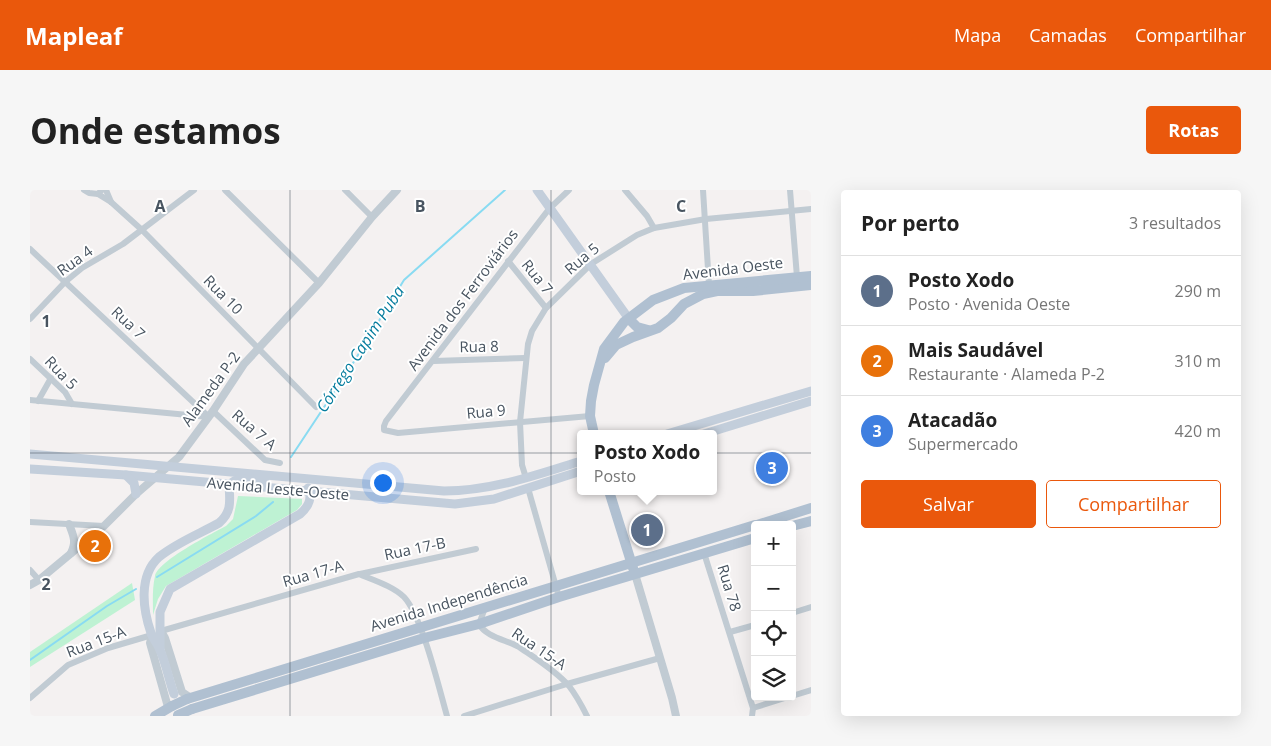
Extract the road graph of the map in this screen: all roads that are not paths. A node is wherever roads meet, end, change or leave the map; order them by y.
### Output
1 (84, 190) edge
2 (106, 190) edge
3 (194, 190) edge
4 (224, 190) edge
5 (345, 190) edge
6 (397, 190) edge
7 (536, 190) edge
8 (569, 190) edge
9 (625, 190) edge
10 (703, 190) edge
11 (790, 190) edge
12 (100, 192) edge
13 (111, 202) junction
14 (549, 209) junction
15 (811, 209) edge
16 (793, 211) junction
17 (372, 217) junction
18 (706, 219) junction
19 (654, 228) junction
20 (142, 230) junction
21 (30, 248) edge
22 (508, 261) junction
23 (591, 264) junction
24 (811, 276) edge
25 (797, 277) junction
26 (65, 282) junction
27 (318, 283) junction
28 (709, 285) junction
29 (811, 285) edge
30 (665, 296) junction
31 (546, 308) junction
32 (676, 311) junction
33 (629, 318) junction
34 (30, 319) edge
35 (648, 330) junction
36 (259, 349) junction
37 (525, 358) junction
38 (30, 359) edge
39 (434, 360) junction
40 (601, 362) junction
41 (51, 378) junction
42 (811, 391) edge
43 (30, 400) edge
44 (38, 401) junction
45 (811, 401) edge
46 (72, 404) junction
47 (316, 407) dead end
48 (211, 414) junction
49 (590, 416) junction
50 (520, 422) junction
51 (384, 430) joint
52 (593, 430) edge
53 (680, 430) edge
54 (717, 430) edge
55 (30, 454) edge
56 (577, 462) edge
57 (280, 463) dead end
58 (170, 465) junction
59 (30, 469) edge
60 (577, 472) edge
61 (126, 475) junction
62 (274, 475) junction
63 (298, 477) junction
64 (156, 478) junction
65 (526, 478) junction
66 (228, 485) junction
67 (528, 488) junction
68 (310, 492) junction
69 (136, 494) junction
70 (610, 495) edge
71 (811, 508) edge
72 (769, 521) edge
73 (811, 521) edge
74 (30, 522) edge
75 (68, 524) junction
76 (796, 525) edge
77 (104, 526) junction
78 (751, 527) edge
79 (751, 539) edge
80 (476, 549) dead end
81 (704, 553) junction
82 (71, 554) junction
83 (632, 564) junction
84 (30, 570) edge
85 (359, 574) junction
86 (635, 574) junction
87 (39, 580) junction
88 (30, 585) edge
89 (558, 592) junction
90 (811, 607) edge
91 (485, 608) junction
92 (796, 612) edge
93 (479, 624) junction
94 (751, 626) edge
95 (419, 627) junction
96 (161, 631) junction
97 (730, 632) junction
98 (152, 635) junction
99 (424, 638) junction
100 (160, 651) junction
101 (660, 658) junction
102 (311, 661) junction
103 (314, 672) junction
104 (567, 684) junction
105 (811, 690) edge
106 (174, 694) dead end
107 (796, 695) edge
108 (30, 698) edge
109 (189, 698) junction
110 (775, 701) edge
111 (170, 706) junction
112 (753, 708) junction
113 (195, 711) edge
114 (155, 716) edge
115 (178, 716) edge
116 (447, 716) edge
117 (464, 716) edge
118 (588, 716) edge
119 (676, 716) edge
120 (752, 716) edge

1 - 12 street, Rua 10
2 - 13 street, Rua 10
3 - 20 street, Rua 4
4 - 27 street
5 - 17 street
6 - 17 street, Alameda P-2
7 - 14 main road
8 - 14 street, Avenida dos Ferroviários
9 - 19 street
10 - 18 street
11 - 16 street
12 - 13 street, Rua 10
13 - 20 street, Rua 10
14 - 22 street, Avenida dos Ferroviários
14 - 23 main road
15 - 16 street, Rua 5
16 - 18 street, Rua 5
16 - 25 street
17 - 27 street, Alameda P-2
18 - 19 street, Rua 5
18 - 28 street
19 - 23 street, Rua 5
20 - 26 street, Rua 4
20 - 36 street, Rua 10
21 - 26 street, Rua 7
22 - 31 street, Rua 7
22 - 39 street, Avenida dos Ferroviários
23 - 31 street, Rua 5
23 - 33 main road
24 - 25 main road, Avenida Oeste
25 - 28 main road, Avenida Oeste
26 - 34 street, Rua 4
26 - 48 street, Rua 7
27 - 36 street, Alameda P-2
28 - 30 main road, Avenida Oeste
29 - 32 main road, Avenida Oeste
30 - 32 main road
30 - 33 main road, Avenida Oeste
31 - 37 street, Rua 5
32 - 35 main road, Avenida Oeste
33 - 35 main road
33 - 40 main road, Avenida Oeste
35 - 40 main road, Avenida Oeste
36 - 47 street, Rua 10
36 - 48 street, Alameda P-2
37 - 39 street, Rua 8
37 - 50 street, Rua 5
38 - 41 street, Rua 5
39 - 51 street, Avenida dos Ferroviários
40 - 49 main road, Avenida Oeste
41 - 44 street
41 - 46 street, Rua 5
42 - 53 main road
43 - 44 street
44 - 46 street
45 - 54 main road
46 - 48 street
48 - 57 street, Rua 7 A
48 - 58 street, Alameda P-2
49 - 50 street, Rua 9
49 - 52 main road, Avenida Oeste
50 - 51 street, Rua 9
50 - 65 street, Rua 5
55 - 58 main road, Avenida Leste-Oeste
56 - 65 main road, Avenida Leste-Oeste
58 - 62 main road, Avenida Leste-Oeste
58 - 64 street, Alameda P-2
59 - 61 main road, Avenida Leste-Oeste
60 - 67 main road, Avenida Leste-Oeste
61 - 64 main road, Avenida Leste-Oeste
61 - 69 main road
62 - 63 main road, Avenida Leste-Oeste
62 - 66 main road
63 - 65 main road, Avenida Leste-Oeste
63 - 68 main road
64 - 66 main road, Avenida Leste-Oeste
64 - 69 street, Alameda P-2
66 - 68 main road, Avenida Leste-Oeste
66 - 98 main road
67 - 68 main road, Avenida Leste-Oeste
67 - 89 street
68 - 96 main road
69 - 77 street, Alameda P-2
70 - 83 main road
71 - 72 main road, Avenida Independência
73 - 76 main road
74 - 75 street
75 - 77 street
75 - 82 street
77 - 82 street, Alameda P-2
78 - 83 main road, Avenida Independência
79 - 81 main road, Avenida Independência
80 - 85 street, Rua 17-B
81 - 86 main road, Avenida Independência
81 - 97 street, Rua 78
82 - 87 street, Alameda P-2
83 - 86 main road
83 - 89 main road, Avenida Independência
84 - 87 street
85 - 95 street, Rua 17-A
85 - 96 street, Rua 17-A
86 - 89 main road, Avenida Independência
86 - 101 street
87 - 88 street, Alameda P-2
89 - 91 main road, Avenida Independência
89 - 93 main road, Avenida Independência
90 - 92 street
91 - 93 street
91 - 95 main road, Avenida Independência
93 - 99 main road, Avenida Independência
93 - 104 street, Rua 15-A
94 - 97 street
95 - 99 street, Rua 17-A
95 - 102 main road, Avenida Independência
96 - 100 main road
96 - 109 street
97 - 112 street, Rua 78
98 - 100 main road
98 - 108 street, Rua 15-A
98 - 111 street
99 - 103 main road, Avenida Independência
99 - 116 street, Rua 17-A
100 - 106 main road
101 - 104 street
101 - 119 street
102 - 103 main road
102 - 109 main road, Avenida Independência
103 - 113 main road, Avenida Independência
104 - 117 street
104 - 118 street, Rua 15-A
105 - 107 street
109 - 111 main road, Avenida Independência, bridge
110 - 112 street
111 - 114 main road, Avenida Independência
112 - 120 street, Rua 78
113 - 115 main road, Avenida Independência, bridge

